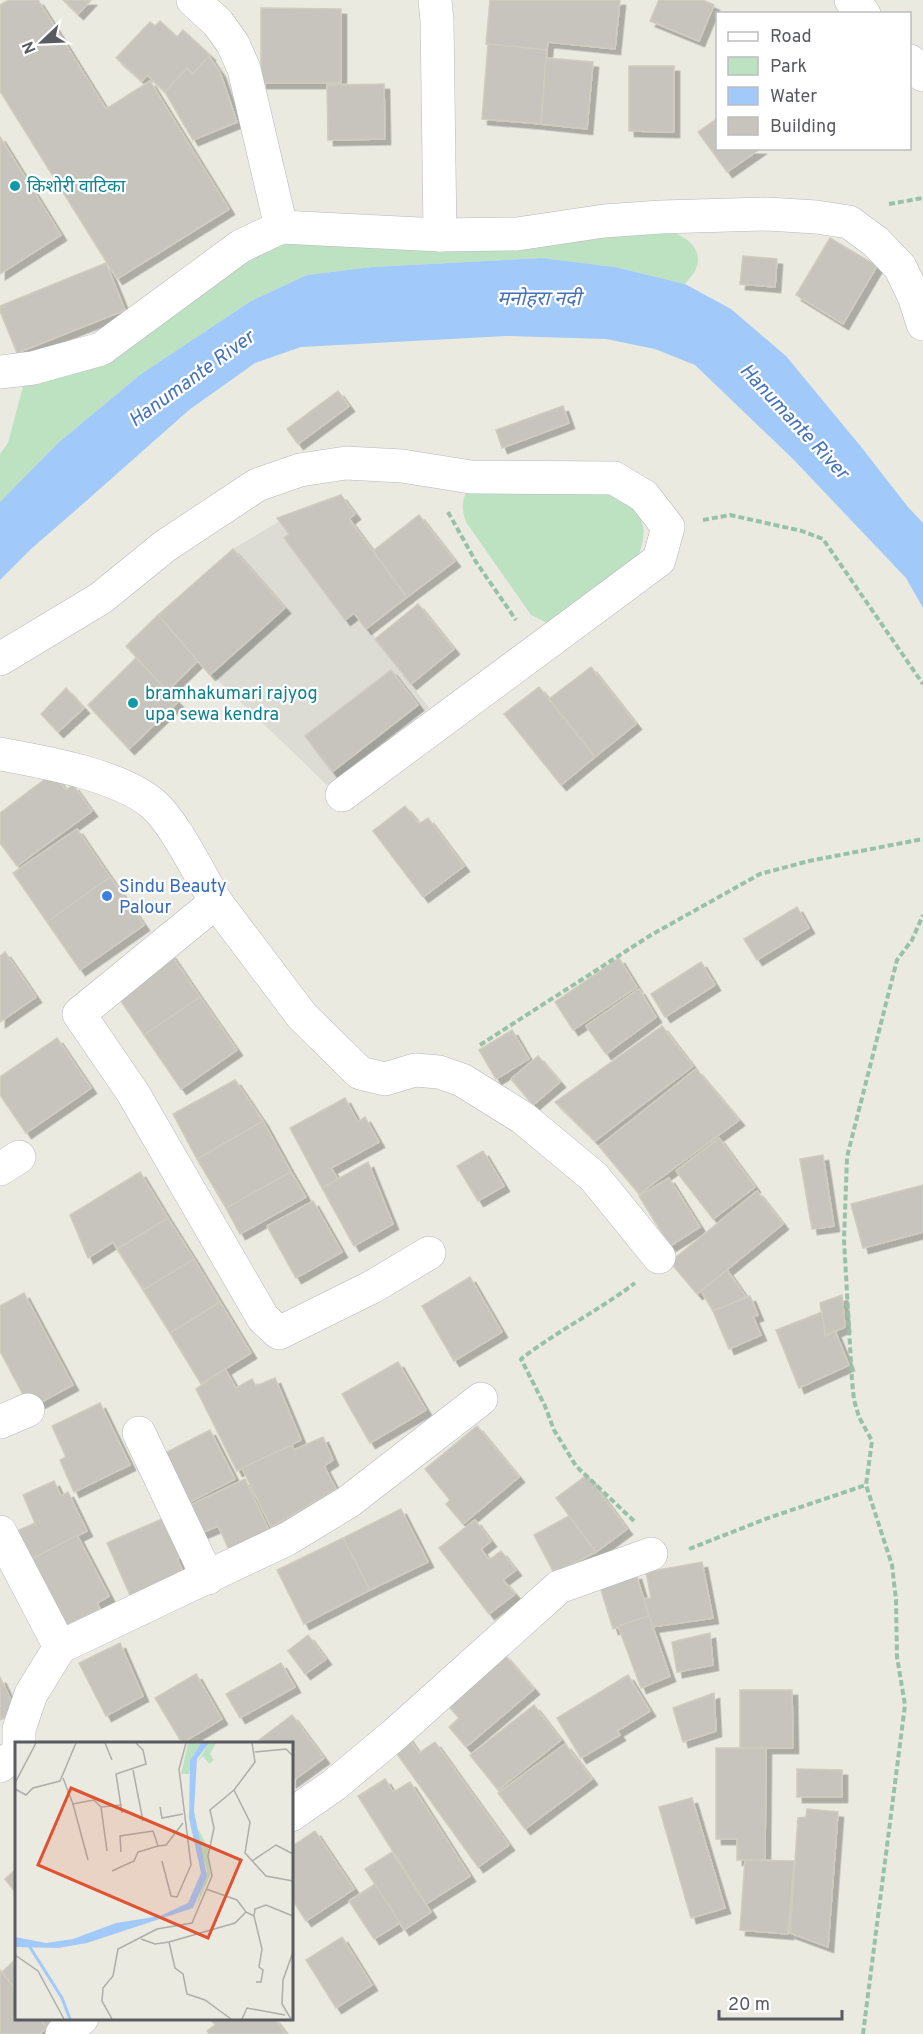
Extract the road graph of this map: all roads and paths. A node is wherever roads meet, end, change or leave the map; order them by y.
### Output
1 (193, 0) edge
2 (435, 0) edge
3 (851, 0) edge
4 (862, 12) edge
5 (911, 63) edge
6 (923, 75) edge
7 (281, 227) junction
8 (440, 235) junction
9 (923, 324) edge
10 (0, 372) edge
11 (445, 473) junction
12 (668, 527) junction
13 (538, 649) junction
14 (0, 659) edge
15 (923, 684) edge
16 (0, 754) edge
17 (342, 795) dead end
18 (923, 839) edge
19 (216, 902) junction
20 (923, 915) edge
21 (439, 1072) junction
22 (429, 1253) dead end
23 (659, 1257) joint
24 (481, 1400) dead end
25 (139, 1433) dead end
26 (866, 1485) junction
27 (0, 1532) edge
28 (655, 1554) junction
29 (208, 1578) junction
30 (60, 1647) junction
31 (19, 1742) edge
32 (15, 1756) edge
33 (0, 1766) edge
34 (292, 1814) edge
35 (81, 2019) edge
36 (62, 2034) edge
37 (863, 2034) edge

1 - 7 street
2 - 8 street
3 - 4 street
5 - 6 street
7 - 8 street
7 - 10 street
8 - 9 street
11 - 12 street
11 - 13 path
11 - 14 street
12 - 13 street
12 - 15 path
13 - 17 street
16 - 19 street
18 - 21 path
19 - 21 street
19 - 22 street
20 - 26 path
21 - 23 street
23 - 28 path
24 - 29 street
25 - 29 street
26 - 28 path
26 - 37 path
27 - 30 street
28 - 34 street
29 - 30 street
30 - 31 street
32 - 33 street
35 - 36 street

